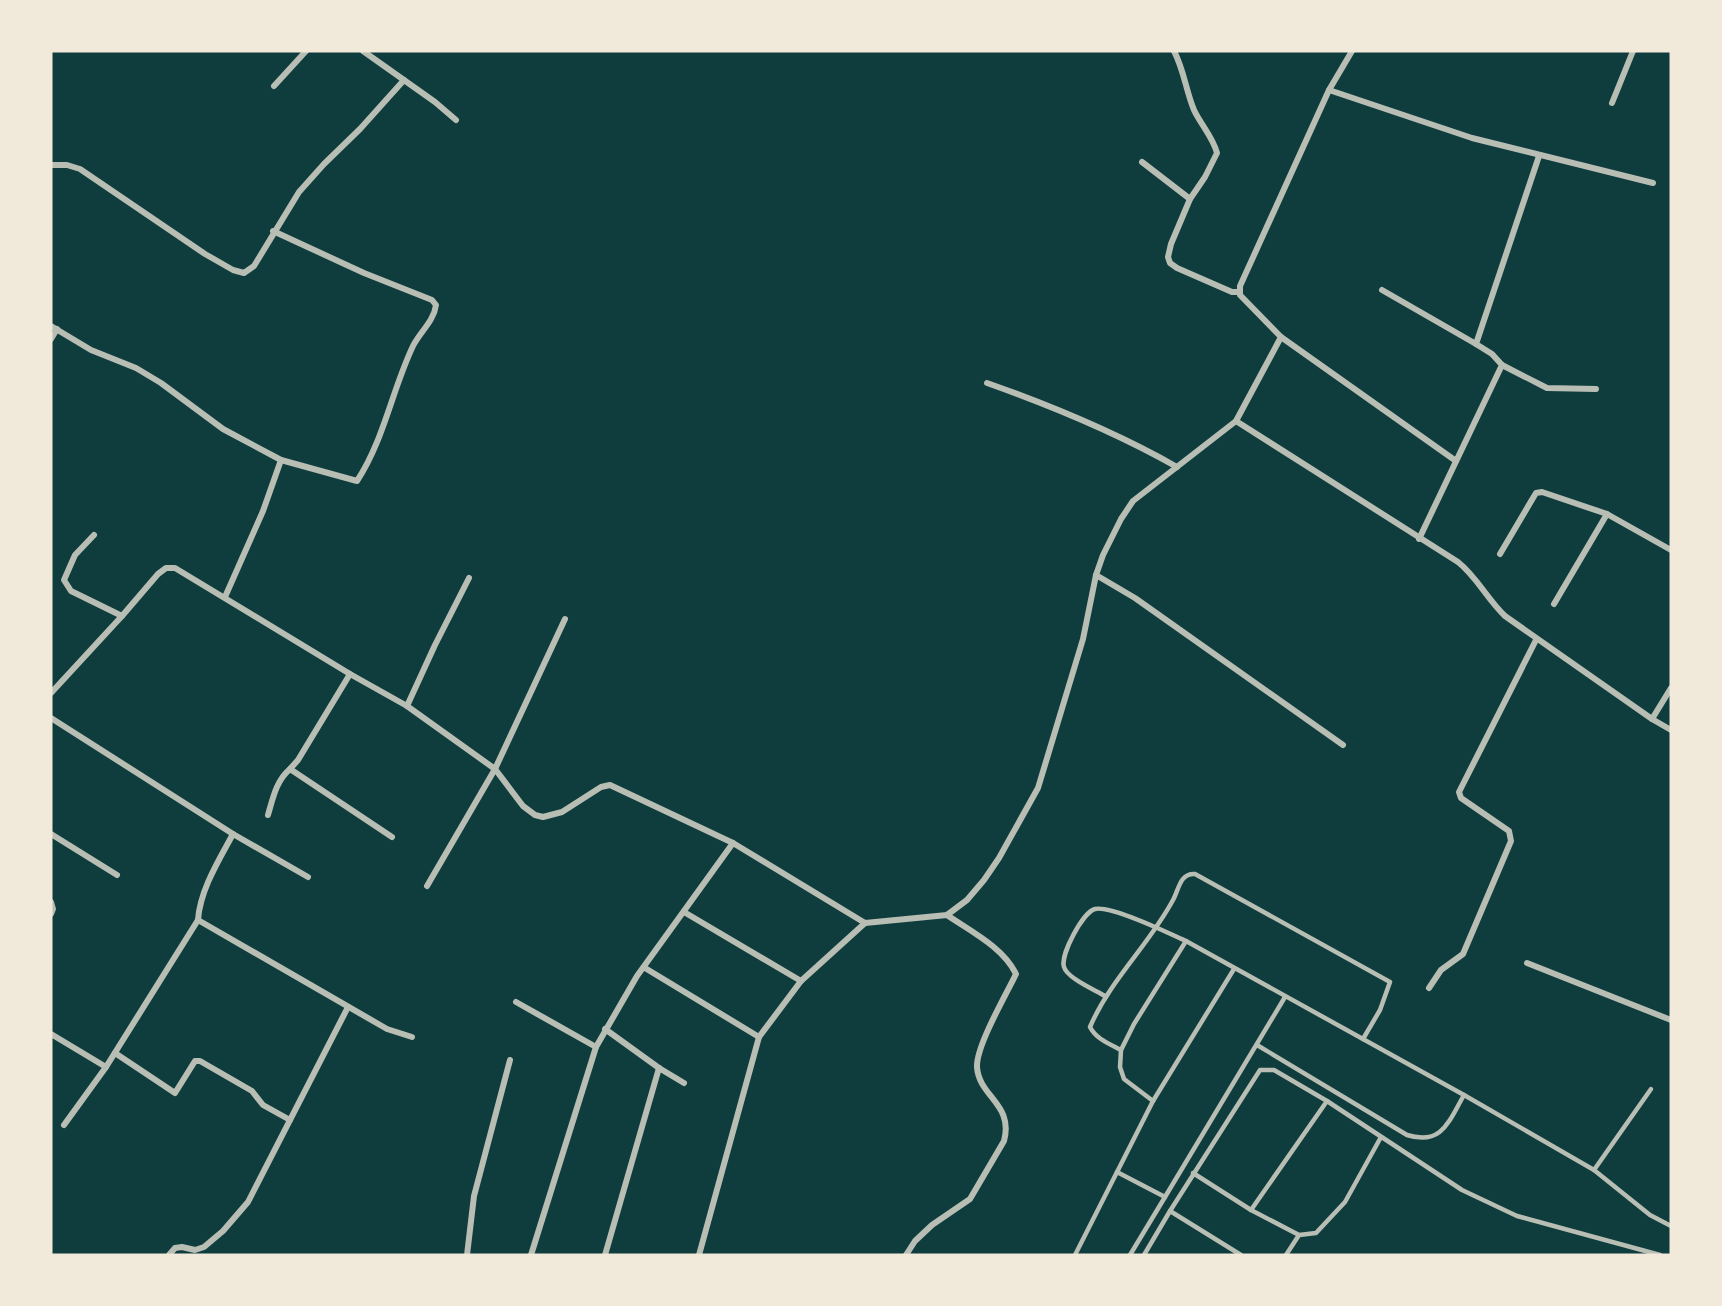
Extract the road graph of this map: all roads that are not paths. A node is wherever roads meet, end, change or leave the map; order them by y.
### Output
1 (306, 51) edge
2 (363, 51) edge
3 (1173, 51) edge
4 (1352, 51) edge
5 (1633, 51) edge
6 (404, 80) junction
7 (274, 86) dead end
8 (1329, 90) junction
9 (1612, 103) dead end
10 (456, 120) dead end
11 (1539, 156) junction
12 (1142, 162) dead end
13 (51, 165) edge
14 (1653, 183) dead end
15 (1190, 199) junction
16 (273, 231) junction
17 (1382, 290) dead end
18 (1239, 292) junction
19 (54, 328) edge
20 (1281, 337) junction
21 (51, 339) edge
22 (1476, 344) junction
23 (1502, 365) junction
24 (987, 383) dead end
25 (1596, 389) dead end
26 (1236, 421) junction
27 (281, 460) junction
28 (1456, 461) junction
29 (1177, 467) junction
30 (1607, 514) junction
31 (94, 535) dead end
32 (1419, 538) junction
33 (1671, 550) edge
34 (1500, 554) dead end
35 (1096, 575) junction
36 (469, 578) dead end
37 (225, 597) junction
38 (1554, 604) dead end
39 (122, 616) junction
40 (565, 619) dead end
41 (1536, 640) junction
42 (350, 675) junction
43 (1671, 688) edge
44 (51, 693) edge
45 (407, 706) junction
46 (51, 718) edge
47 (1652, 719) junction
48 (1671, 729) edge
49 (1343, 745) dead end
50 (290, 769) junction
51 (495, 769) junction
52 (268, 815) dead end
53 (51, 834) edge
54 (233, 834) junction
55 (392, 837) dead end
56 (733, 843) junction
57 (117, 875) dead end
58 (308, 877) dead end
59 (427, 886) dead end
60 (51, 902) edge
61 (684, 912) junction
62 (51, 914) edge
63 (946, 915) junction
64 (198, 920) junction
65 (865, 923) junction
66 (1155, 927) junction
67 (1186, 941) junction
68 (1527, 963) dead end
69 (645, 968) junction
70 (1234, 969) junction
71 (801, 981) junction
72 (1429, 988) dead end
73 (1105, 996) junction
74 (1285, 997) junction
75 (516, 1002) dead end
76 (348, 1007) junction
77 (1671, 1020) edge
78 (605, 1029) junction
79 (51, 1034) edge
80 (412, 1037) dead end
81 (759, 1037) junction
82 (1363, 1039) junction
83 (1257, 1045) junction
84 (596, 1047) junction
85 (1121, 1050) junction
86 (115, 1053) junction
87 (510, 1060) dead end
88 (106, 1067) junction
89 (659, 1068) junction
90 (684, 1083) dead end
91 (1651, 1089) dead end
92 (1464, 1095) junction
93 (1153, 1101) junction
94 (1327, 1101) junction
95 (290, 1120) junction
96 (64, 1125) dead end
97 (1381, 1137) junction
98 (1594, 1170) junction
99 (1117, 1172) junction
100 (1193, 1173) junction
101 (1165, 1197) junction
102 (1170, 1210) junction
103 (1251, 1210) junction
104 (1671, 1226) edge
105 (1299, 1235) junction
106 (169, 1255) edge
107 (467, 1255) edge
108 (531, 1255) edge
109 (605, 1255) edge
110 (699, 1255) edge
111 (906, 1255) edge
112 (1075, 1255) edge
113 (1130, 1255) edge
114 (1144, 1255) edge
115 (1241, 1255) edge
116 (1286, 1255) edge
117 (1660, 1255) edge

1 - 7 street
2 - 6 street
3 - 15 street
4 - 8 street
5 - 9 street
6 - 10 street
6 - 16 street
8 - 11 street
8 - 18 street
11 - 14 street
11 - 22 street
12 - 15 street
13 - 16 street
15 - 18 street
16 - 27 street
17 - 22 street
18 - 20 street
19 - 21 street
19 - 27 street
20 - 26 street
20 - 28 street
22 - 23 street
23 - 25 street
23 - 28 street
24 - 29 street
26 - 29 street
26 - 32 street
27 - 37 street
28 - 32 street
29 - 35 street
30 - 33 street
30 - 34 street
30 - 38 street
31 - 39 street
32 - 41 street
35 - 49 street
35 - 63 street
36 - 45 street
37 - 39 street
37 - 42 street
39 - 44 street
40 - 51 street
41 - 47 street
41 - 72 street
42 - 45 street
42 - 50 street
43 - 47 street
45 - 51 street
46 - 54 street
47 - 48 street
50 - 52 street
50 - 55 street
51 - 56 street
51 - 59 street
53 - 57 street
54 - 58 street
54 - 64 street
56 - 61 street
56 - 65 street
60 - 62 street
61 - 69 street
61 - 71 street
63 - 65 street
63 - 111 street
64 - 76 street
64 - 86 street
65 - 71 street
66 - 67 lane
66 - 73 lane
66 - 73 lane
66 - 82 lane
67 - 70 lane
67 - 85 lane
68 - 77 street
69 - 78 street
69 - 81 street
70 - 74 lane
70 - 93 lane
71 - 81 street
73 - 85 lane
74 - 82 lane
74 - 83 lane
75 - 84 street
76 - 80 street
76 - 95 street
78 - 84 street
78 - 89 street
79 - 88 street
81 - 110 street
82 - 92 lane
83 - 92 lane
83 - 101 lane
84 - 108 street
85 - 93 lane
86 - 88 street
86 - 95 street
87 - 107 street
88 - 96 street
89 - 90 street
89 - 109 street
91 - 98 lane
92 - 98 lane
93 - 99 lane
94 - 97 lane
94 - 100 lane
94 - 103 lane
95 - 106 street
97 - 105 lane
97 - 117 lane
98 - 104 lane
99 - 101 lane
99 - 112 lane
100 - 102 lane
100 - 103 lane
101 - 113 lane
102 - 114 lane
102 - 115 lane
103 - 105 lane
105 - 116 lane

